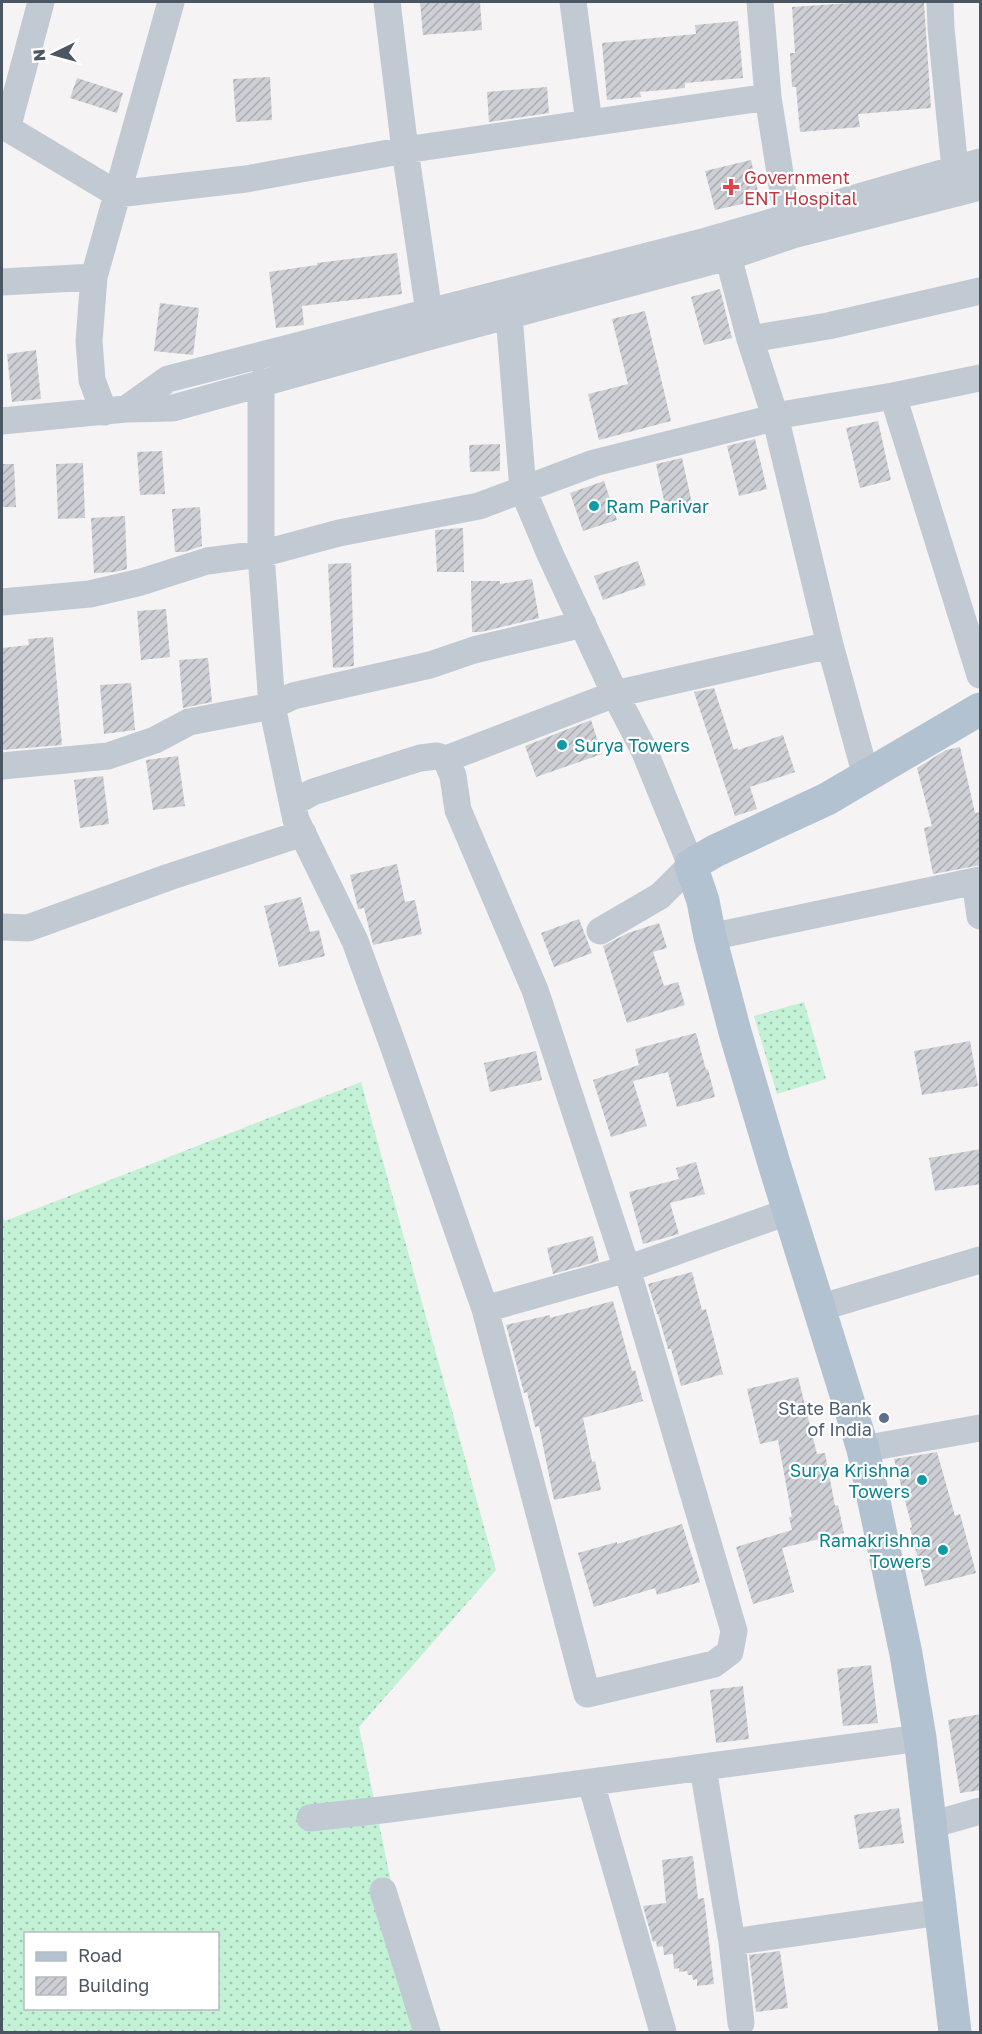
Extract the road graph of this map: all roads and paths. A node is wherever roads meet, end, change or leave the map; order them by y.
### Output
1 (41, 2) edge
2 (171, 2) edge
3 (387, 2) edge
4 (573, 2) edge
5 (760, 2) edge
6 (940, 2) edge
7 (768, 97) junction
8 (589, 123) junction
9 (4, 127) edge
10 (405, 150) junction
11 (968, 165) edge
12 (981, 187) edge
13 (117, 194) junction
14 (790, 226) junction
15 (725, 246) junction
16 (94, 277) junction
17 (2, 282) edge
18 (981, 291) edge
19 (429, 312) junction
20 (509, 315) junction
21 (750, 339) junction
22 (981, 378) edge
23 (261, 382) junction
24 (893, 396) junction
25 (115, 410) junction
26 (776, 416) junction
27 (2, 421) edge
28 (523, 490) junction
29 (261, 554) junction
30 (2, 602) edge
31 (583, 624) junction
32 (830, 645) junction
33 (981, 675) edge
34 (615, 694) junction
35 (272, 706) junction
36 (981, 709) edge
37 (446, 759) junction
38 (2, 766) edge
39 (866, 776) junction
40 (293, 803) junction
41 (303, 833) junction
42 (691, 865) junction
43 (978, 880) edge
44 (981, 916) edge
45 (2, 927) edge
46 (600, 930) dead end
47 (710, 937) junction
48 (790, 1211) junction
49 (981, 1260) edge
50 (627, 1269) junction
51 (819, 1308) junction
52 (485, 1309) junction
53 (981, 1428) edge
54 (863, 1449) junction
55 (920, 1738) junction
56 (703, 1768) junction
57 (591, 1783) junction
58 (981, 1811) edge
59 (310, 1818) dead end
60 (931, 1825) junction
61 (382, 1891) dead end
62 (941, 1912) junction
63 (732, 1942) junction
64 (741, 2023) dead end
65 (427, 2032) edge
66 (663, 2032) edge
67 (955, 2032) edge

1 - 9 street
2 - 13 street
3 - 10 street
4 - 8 street
5 - 7 street
6 - 11 street
7 - 8 street
7 - 14 street
8 - 10 street
9 - 13 street
10 - 13 street
10 - 19 street
11 - 14 street
12 - 14 street
13 - 16 street
14 - 15 street
15 - 19 street
15 - 20 street
15 - 21 street
16 - 17 street
16 - 25 street
18 - 21 street
19 - 25 street
20 - 23 street
20 - 28 street
21 - 26 street
22 - 24 street
23 - 25 street
23 - 29 street
24 - 26 street
24 - 33 street
25 - 27 street
26 - 28 street
26 - 32 street
28 - 29 street
28 - 31 street
29 - 30 street
29 - 35 street
31 - 34 street
31 - 35 street
32 - 34 street
32 - 39 street
34 - 37 street
34 - 42 street
35 - 38 street
35 - 40 street
36 - 39 main road
37 - 40 street
37 - 50 street
39 - 42 main road
40 - 41 street
41 - 45 street
41 - 52 street
42 - 46 street
42 - 47 main road
43 - 44 street
43 - 47 street
47 - 48 main road
48 - 50 street
48 - 51 main road
49 - 51 street
50 - 52 street
50 - 52 street
51 - 54 main road
53 - 54 street
54 - 55 main road
55 - 56 street
55 - 60 main road
56 - 57 street
56 - 63 street
57 - 59 street
57 - 66 street
58 - 60 street
60 - 62 main road
61 - 65 street
62 - 63 street
62 - 67 main road
63 - 64 street

